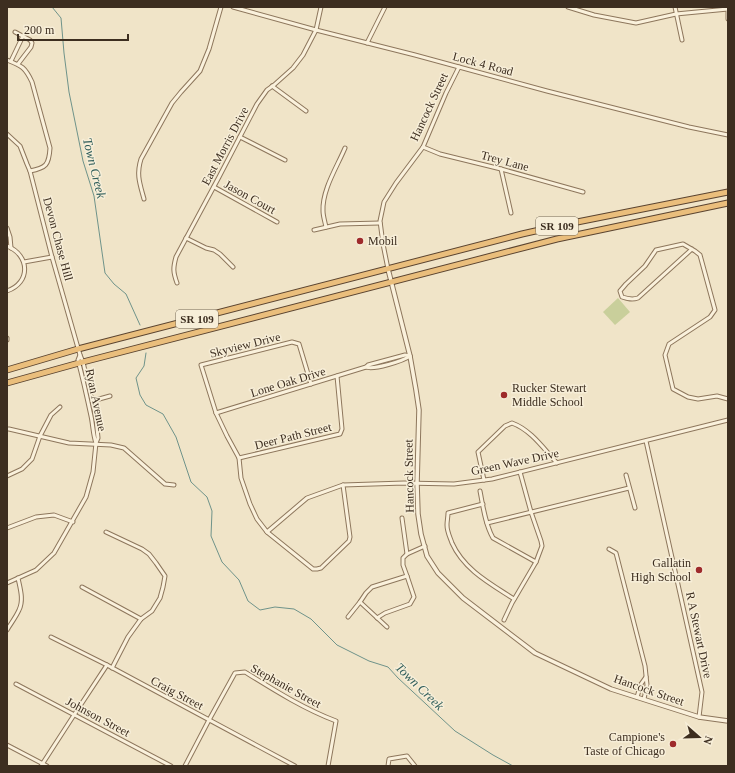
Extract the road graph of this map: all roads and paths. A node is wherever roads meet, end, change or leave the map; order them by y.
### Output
1 (221, 7) edge
2 (233, 7) edge
3 (321, 7) edge
4 (385, 7) edge
5 (568, 7) edge
6 (675, 7) edge
7 (728, 9) edge
8 (676, 14) junction
9 (728, 19) edge
10 (316, 30) junction
11 (15, 32) dead end
12 (23, 36) junction
13 (682, 40) dead end
14 (367, 43) junction
15 (7, 60) edge
16 (11, 61) junction
17 (18, 64) junction
18 (459, 67) junction
19 (272, 86) junction
20 (306, 111) dead end
21 (7, 134) edge
22 (728, 135) edge
23 (240, 137) junction
24 (423, 147) junction
25 (345, 148) dead end
26 (285, 160) dead end
27 (501, 169) junction
28 (30, 171) junction
29 (214, 187) junction
30 (583, 192) dead end
31 (728, 192) edge
32 (144, 200) dead end
33 (728, 203) edge
34 (511, 213) dead end
35 (277, 222) dead end
36 (380, 224) junction
37 (326, 227) junction
38 (7, 228) edge
39 (314, 230) dead end
40 (186, 238) junction
41 (7, 246) edge
42 (11, 248) junction
43 (692, 250) junction
44 (52, 257) junction
45 (24, 262) junction
46 (233, 267) dead end
47 (388, 269) junction
48 (392, 282) junction
49 (177, 283) dead end
50 (7, 291) edge
51 (78, 349) junction
52 (80, 355) joint
53 (410, 356) junction
54 (81, 362) junction
55 (7, 370) edge
56 (337, 376) junction
57 (7, 383) edge
58 (311, 384) junction
59 (110, 396) dead end
60 (728, 399) edge
61 (93, 400) junction
62 (88, 402) junction
63 (60, 407) dead end
64 (216, 413) junction
65 (728, 420) edge
66 (7, 429) edge
67 (40, 436) junction
68 (646, 440) junction
69 (96, 443) junction
70 (239, 458) junction
71 (557, 463) junction
72 (520, 472) junction
73 (626, 475) dead end
74 (7, 476) edge
75 (484, 480) junction
76 (417, 482) junction
77 (174, 485) dead end
78 (343, 485) junction
79 (629, 488) junction
80 (480, 491) dead end
81 (483, 504) junction
82 (635, 508) dead end
83 (530, 512) junction
84 (402, 518) dead end
85 (73, 522) junction
86 (487, 523) junction
87 (7, 528) edge
88 (106, 532) dead end
89 (267, 532) junction
90 (425, 546) junction
91 (609, 549) dead end
92 (407, 554) junction
93 (536, 562) junction
94 (407, 576) junction
95 (18, 578) junction
96 (7, 583) edge
97 (82, 587) dead end
98 (514, 599) junction
99 (360, 602) junction
100 (348, 618) dead end
101 (377, 618) junction
102 (141, 619) junction
103 (504, 620) dead end
104 (387, 627) dead end
105 (7, 630) edge
106 (51, 637) dead end
107 (107, 665) junction
108 (112, 668) junction
109 (646, 677) junction
110 (16, 684) dead end
111 (637, 697) junction
112 (644, 699) junction
113 (74, 714) junction
114 (699, 717) junction
115 (209, 720) junction
116 (728, 721) edge
117 (7, 744) edge
118 (42, 765) edge
119 (47, 766) edge
120 (171, 766) edge
121 (185, 766) edge
122 (295, 766) edge
123 (328, 766) edge
124 (388, 766) edge
125 (415, 766) edge

1 - 32 street
2 - 10 street, Lock 4 Road
3 - 10 street, East Morris Drive
4 - 14 street
5 - 8 street
6 - 8 street
7 - 8 street
7 - 9 street
8 - 13 street
10 - 14 street, Lock 4 Road
10 - 19 street, East Morris Drive
11 - 12 street
12 - 16 street
12 - 17 street
14 - 18 street, Lock 4 Road
15 - 16 street
16 - 17 street
17 - 28 street
18 - 22 street, Lock 4 Road
18 - 24 street, Hancock Street
19 - 20 street
19 - 23 street, East Morris Drive
21 - 28 street, Devon Chase Hill
23 - 26 street
23 - 29 street, East Morris Drive
24 - 27 street, Trey Lane
24 - 36 street, Hancock Street
25 - 37 street
27 - 30 street, Trey Lane
27 - 34 street
28 - 44 street, Devon Chase Hill
29 - 35 street, Jason Court
29 - 40 street, East Morris Drive
31 - 47 highway, SR 109
33 - 48 highway, SR 109
36 - 37 street
36 - 47 street, Hancock Street
37 - 39 street
38 - 42 street
40 - 46 street
40 - 49 street, East Morris Drive
41 - 42 street
42 - 45 street
43 - 43 street
43 - 60 street
44 - 45 street
44 - 51 street, Devon Chase Hill
45 - 50 street
47 - 48 street, Hancock Street
47 - 51 highway, SR 109
48 - 53 street, Hancock Street
48 - 54 highway, SR 109
51 - 52 street, Devon Chase Hill
51 - 55 highway, SR 109
52 - 54 street, Ryan Avenue
53 - 56 street, Lone Oak Drive
53 - 76 street, Hancock Street
54 - 57 highway, SR 109
54 - 61 street, Ryan Avenue
54 - 62 street, Ryan Avenue
56 - 58 street, Lone Oak Drive
56 - 70 street, Deer Path Street
58 - 64 street, Lone Oak Drive
58 - 64 street, Skyview Drive
59 - 61 street
61 - 62 street
61 - 69 street, Ryan Avenue
62 - 69 street, Ryan Avenue
63 - 67 street
64 - 70 street
65 - 68 street, Green Wave Drive
66 - 67 street
67 - 69 street
67 - 74 street
68 - 71 street, Green Wave Drive
68 - 114 street, R A Stewart Drive
69 - 77 street
69 - 85 street, Ryan Avenue
70 - 89 street
71 - 72 street, Green Wave Drive
71 - 75 street
72 - 75 street, Green Wave Drive
72 - 83 street
73 - 79 street
75 - 76 street, Green Wave Drive
76 - 78 street, Green Wave Drive
76 - 90 street, Hancock Street
78 - 89 street, Green Wave Drive
78 - 89 street
79 - 82 street
79 - 83 street
80 - 81 street
81 - 86 street
81 - 98 street
83 - 86 street
83 - 93 street
84 - 92 street
85 - 87 street
85 - 95 street, Ryan Avenue
86 - 93 street
88 - 102 street
90 - 92 street
90 - 111 street, Hancock Street
91 - 109 street
92 - 94 street
93 - 98 street
94 - 99 street
94 - 101 street
95 - 96 street, Ryan Avenue
95 - 105 street
97 - 102 street
98 - 103 street
99 - 100 street
99 - 101 street
101 - 104 street
102 - 108 street
106 - 107 street, Craig Street
107 - 108 street, Craig Street
107 - 113 street
108 - 115 street, Craig Street
109 - 111 street
109 - 112 street
110 - 113 street, Johnson Street
111 - 112 street, Hancock Street
112 - 114 street, Hancock Street
113 - 118 street
113 - 120 street, Johnson Street
114 - 116 street, Hancock Street
115 - 121 street, Stephanie Street
115 - 122 street, Craig Street
115 - 123 street, Stephanie Street
117 - 118 street
118 - 119 street
124 - 125 street

